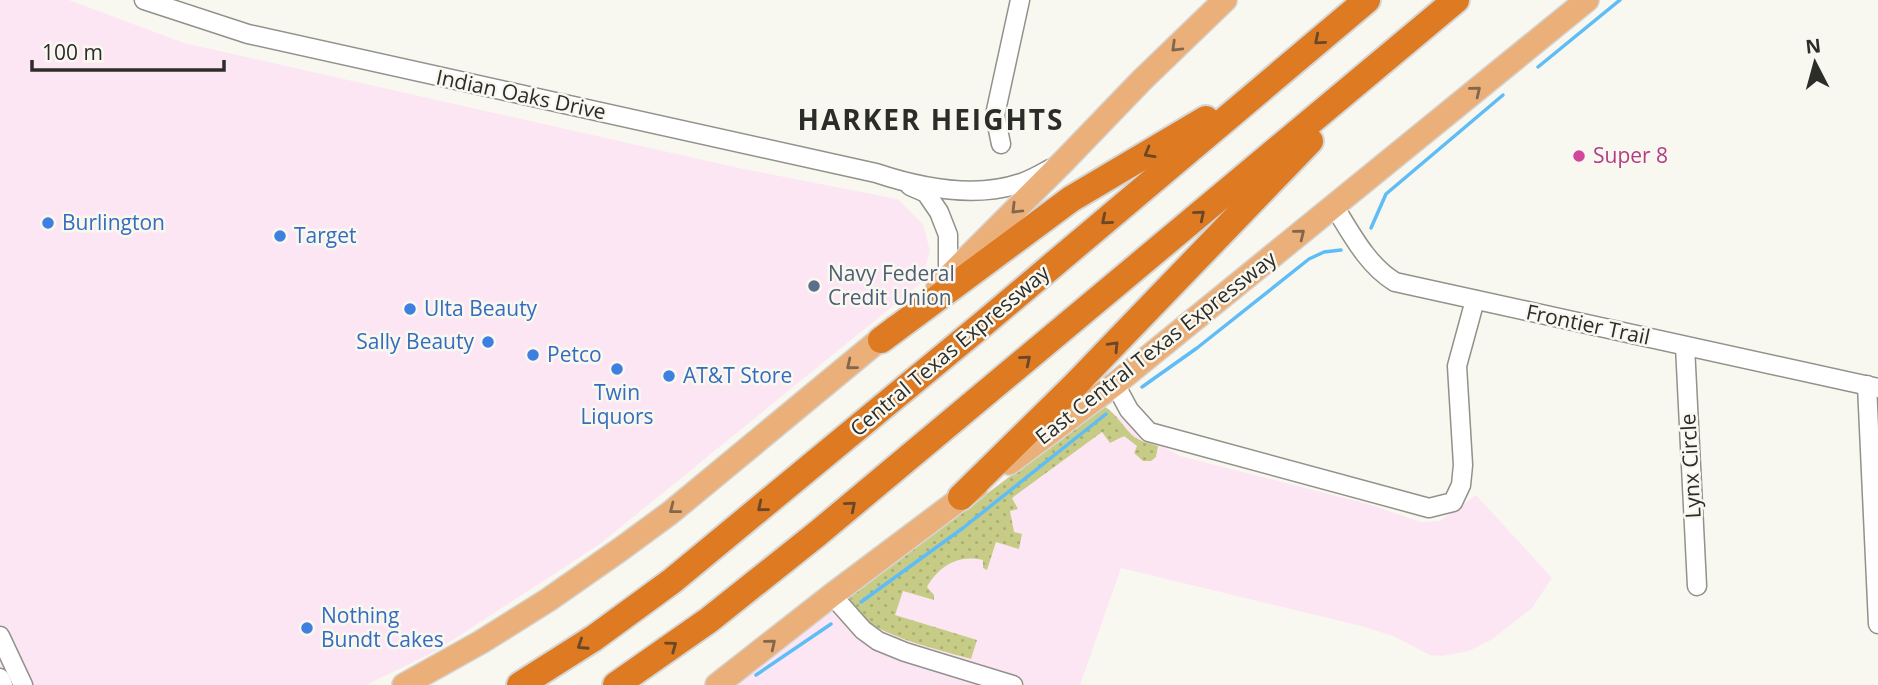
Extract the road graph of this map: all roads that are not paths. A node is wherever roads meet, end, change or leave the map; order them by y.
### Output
1 (144, 0) edge
2 (1020, 0) edge
3 (1225, 0) edge
4 (1367, 0) edge
5 (1456, 0) edge
6 (1587, 0) edge
7 (1271, 81) junction
8 (1337, 100) junction
9 (1001, 144) dead end
10 (1063, 162) junction
11 (901, 181) junction
12 (1334, 206) junction
13 (948, 277) junction
14 (1475, 300) junction
15 (881, 340) junction
16 (1685, 346) junction
17 (1115, 384) junction
18 (1872, 386) edge
19 (961, 497) junction
20 (1697, 586) dead end
21 (832, 595) junction
22 (1878, 624) edge
23 (0, 636) edge
24 (0, 678) edge
25 (3, 685) edge
26 (23, 685) edge
27 (404, 685) edge
28 (520, 685) edge
29 (616, 685) edge
30 (717, 685) edge
31 (1013, 685) edge

1 - 11 street, Indian Oaks Drive
2 - 9 street
3 -> 10 main road
4 -> 7 highway, Central Texas Expressway
5 - 8 highway
12 -> 6 main road, East Central Texas Expressway
7 -> 15 highway
7 -> 28 highway, Central Texas Expressway
19 -> 8 highway
29 -> 8 highway
10 - 11 street
10 -> 13 main road
11 - 13 street
12 - 14 street, Frontier Trail
17 -> 12 main road, East Central Texas Expressway
13 - 15 main road
14 - 16 street, Frontier Trail
14 - 17 street
15 -> 27 main road
16 - 18 street, Frontier Trail
16 - 20 street, Lynx Circle
17 - 19 main road, East Central Texas Expressway
18 - 22 street
19 - 21 main road, East Central Texas Expressway
30 -> 21 main road, East Central Texas Expressway
21 - 31 street
23 - 26 street
24 - 25 street

